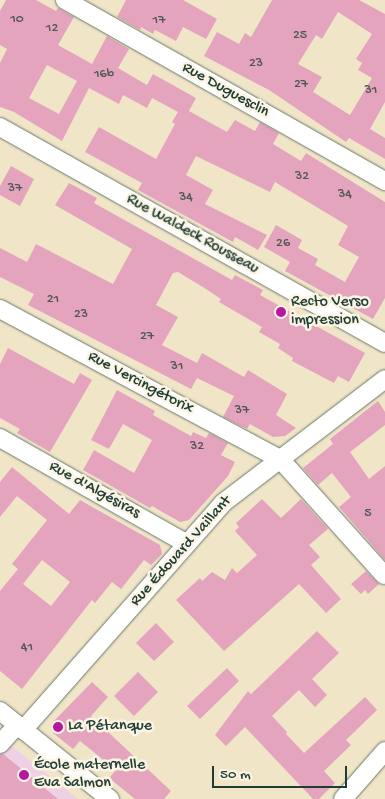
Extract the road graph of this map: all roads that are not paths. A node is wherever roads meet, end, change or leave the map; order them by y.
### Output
1 (65, 0) edge
2 (0, 127) edge
3 (385, 181) edge
4 (0, 309) edge
5 (385, 343) edge
6 (385, 379) edge
7 (0, 438) edge
8 (280, 459) junction
9 (187, 544) junction
10 (384, 575) edge
11 (0, 711) edge
12 (20, 727) junction
13 (0, 744) edge
14 (384, 755) edge
15 (110, 799) edge
16 (343, 799) edge

1 - 3 street, Rue Duguesclin
2 - 5 street, Rue Waldeck Rousseau
4 - 8 street, Rue Vercingétorix
6 - 8 street, Rue Édouard Vaillant
7 - 9 street, Rue d'Algésiras
8 - 9 street, Rue Édouard Vaillant
8 - 10 street, Rue Vercingétorix
9 - 12 street, Rue Édouard Vaillant
11 - 12 street
12 - 13 street, Rue Édouard Vaillant
12 - 15 street
14 - 16 street

